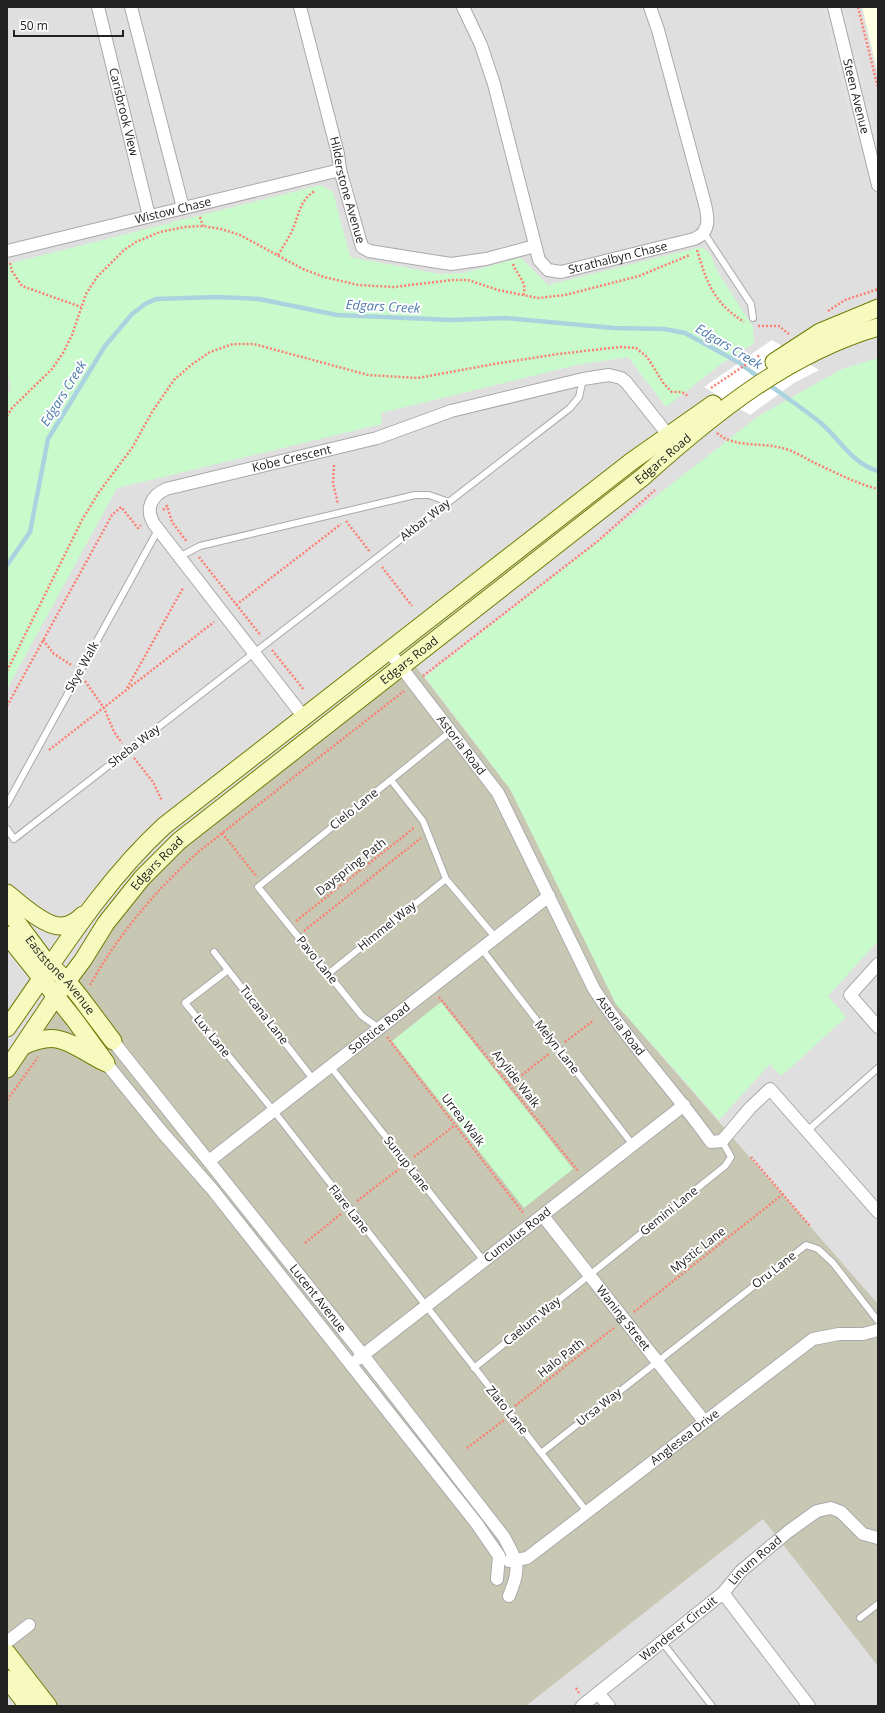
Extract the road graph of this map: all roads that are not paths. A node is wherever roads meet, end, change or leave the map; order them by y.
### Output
1 (98, 7) edge
2 (131, 7) edge
3 (300, 7) edge
4 (463, 7) edge
5 (650, 7) edge
6 (834, 7) edge
7 (340, 170) junction
8 (878, 185) edge
9 (183, 208) junction
10 (149, 216) junction
11 (704, 233) junction
12 (535, 246) junction
13 (8, 254) edge
14 (878, 308) edge
15 (753, 318) dead end
16 (878, 327) edge
17 (796, 355) junction
18 (583, 379) junction
19 (721, 397) junction
20 (669, 436) junction
21 (449, 502) junction
22 (158, 530) junction
23 (179, 557) junction
24 (388, 650) junction
25 (254, 654) junction
26 (400, 667) junction
27 (303, 716) junction
28 (450, 732) junction
29 (391, 780) junction
30 (7, 804) edge
31 (7, 829) edge
32 (446, 878) junction
33 (260, 886) joint
34 (7, 893) edge
35 (548, 896) junction
36 (7, 909) edge
37 (90, 911) junction
38 (7, 935) edge
39 (495, 937) junction
40 (481, 948) junction
41 (214, 952) dead end
42 (878, 964) edge
43 (228, 970) junction
44 (45, 972) junction
45 (328, 974) junction
46 (67, 981) junction
47 (56, 996) junction
48 (878, 1027) edge
49 (7, 1028) edge
50 (379, 1028) junction
51 (113, 1041) joint
52 (23, 1046) junction
53 (106, 1063) junction
54 (330, 1066) junction
55 (7, 1068) edge
56 (878, 1068) edge
57 (313, 1079) junction
58 (684, 1105) junction
59 (273, 1110) junction
60 (807, 1131) junction
61 (722, 1141) junction
62 (633, 1145) junction
63 (209, 1160) junction
64 (878, 1212) edge
65 (543, 1216) junction
66 (484, 1261) junction
67 (589, 1274) junction
68 (426, 1307) junction
69 (878, 1321) edge
70 (878, 1330) edge
71 (363, 1355) junction
72 (658, 1362) junction
73 (351, 1365) junction
74 (474, 1368) junction
75 (704, 1421) junction
76 (541, 1452) junction
77 (588, 1513) junction
78 (878, 1538) edge
79 (517, 1560) junction
80 (500, 1563) junction
81 (497, 1579) dead end
82 (723, 1593) junction
83 (509, 1596) dead end
84 (878, 1604) edge
85 (860, 1618) dead end
86 (30, 1625) dead end
87 (7, 1642) edge
88 (662, 1642) junction
89 (7, 1653) edge
90 (7, 1679) edge
91 (598, 1693) junction
92 (24, 1704) edge
93 (48, 1706) edge
94 (582, 1706) edge
95 (608, 1706) edge
96 (712, 1706) edge
97 (809, 1706) edge

1 - 10 street, Carisbrook View
2 - 9 street
3 - 7 street, Hilderstone Avenue
4 - 12 street, Strathalbyn Chase
5 - 11 street
6 - 8 street, Steen Avenue
7 - 9 street, Wistow Chase
7 - 12 street, Hilderstone Avenue
9 - 10 street, Wistow Chase
10 - 13 street, Wistow Chase
11 - 12 street, Strathalbyn Chase
11 - 15 lane
14 - 17 main road, Edgars Road
16 - 17 main road, Edgars Road
17 - 19 main road, Edgars Road
18 - 20 street, Kobe Crescent
18 - 21 lane, Akbar Way
18 - 22 street, Kobe Crescent
19 - 20 main road, Edgars Road
19 - 26 main road, Edgars Road
20 - 24 main road, Edgars Road
21 - 23 lane
21 - 25 lane, Akbar Way
22 - 23 street
22 - 30 lane, Skye Walk
23 - 25 street
24 - 26 street, Astoria Road
24 - 27 main road, Edgars Road
25 - 27 street
25 - 31 lane, Sheba Way
26 - 28 street, Astoria Road
26 - 46 main road, Edgars Road
27 - 37 main road, Edgars Road
28 - 29 lane, Cielo Lane
28 - 35 street, Astoria Road
29 - 32 lane
29 - 33 lane, Cielo Lane
32 - 39 lane
32 - 45 lane, Himmel Way
33 - 45 lane, Pavo Lane
34 - 37 main road
35 - 39 street, Solstice Road
35 - 58 street, Astoria Road
36 - 44 main road, Eaststone Avenue
37 - 44 main road, Edgars Road
38 - 44 main road, Eaststone Avenue
39 - 40 street, Solstice Road
40 - 50 street, Solstice Road
40 - 62 lane, Melyn Lane
41 - 43 lane, Tucana Lane
42 - 48 street
43 - 57 lane, Tucana Lane
43 - 59 lane, Lux Lane
44 - 46 main road, Eaststone Avenue
44 - 47 main road, Eaststone Avenue
44 - 49 main road, Edgars Road
45 - 50 lane, Pavo Lane
46 - 47 main road, Edgars Road
46 - 51 main road, Eaststone Avenue
47 - 52 main road, Edgars Road
47 - 53 main road, Eaststone Avenue
50 - 54 street, Solstice Road
51 - 63 street, Lucent Avenue
52 - 53 main road
52 - 55 main road, Edgars Road
53 - 73 street, Lucent Avenue
54 - 57 street, Solstice Road
54 - 66 lane, Sunup Lane
56 - 60 lane
57 - 59 street, Solstice Road
58 - 61 street, Astoria Road
58 - 62 street, Cumulus Road
59 - 63 street, Solstice Road
59 - 68 lane, Flare Lane
60 - 61 street
60 - 64 street
61 - 67 lane, Gemini Lane
62 - 65 street, Cumulus Road
63 - 71 street, Lucent Avenue
65 - 66 street, Cumulus Road
65 - 67 street, Waning Street
66 - 68 street, Cumulus Road
67 - 72 street, Waning Street
67 - 74 lane, Caelum Way
68 - 71 street, Cumulus Road
68 - 74 lane, Zlato Lane
69 - 72 lane, Oru Lane
70 - 75 street, Anglesea Drive
71 - 73 street, Cumulus Road
71 - 79 street, Lucent Avenue
72 - 75 street, Waning Street
72 - 76 lane, Ursa Way
73 - 80 street, Lucent Avenue
74 - 76 lane, Zlato Lane
75 - 77 street, Anglesea Drive
76 - 77 lane, Zlato Lane
77 - 79 street, Anglesea Drive
78 - 82 street, Linum Road
79 - 80 street, Anglesea Drive
79 - 83 street
80 - 81 street
82 - 88 street, Wanderer Circuit
82 - 97 street, Wanderer Circuit
84 - 85 lane
86 - 87 street
88 - 91 street, Wanderer Circuit
88 - 96 lane
89 - 93 main road
90 - 92 main road
91 - 94 street, Wanderer Circuit
91 - 95 street

